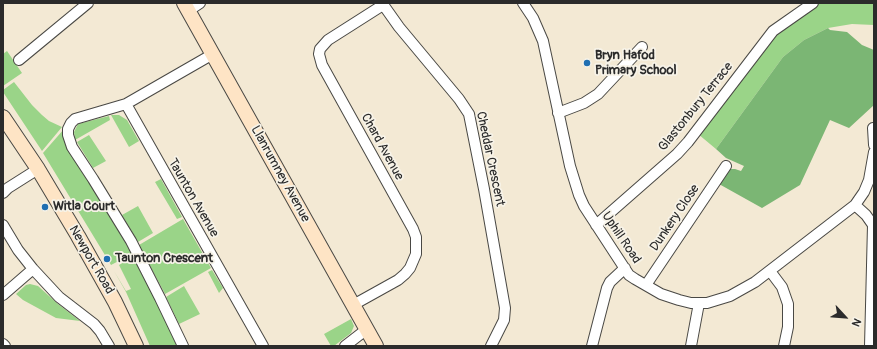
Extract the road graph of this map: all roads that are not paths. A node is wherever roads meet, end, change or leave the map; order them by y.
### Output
1 (88, 3) edge
2 (523, 3) edge
3 (813, 3) edge
4 (382, 4) edge
5 (191, 6) edge
6 (642, 47) dead end
7 (213, 54) junction
8 (19, 60) dead end
9 (126, 104) junction
10 (558, 112) junction
11 (3, 116) edge
12 (873, 128) dead end
13 (874, 145) edge
14 (874, 152) edge
15 (726, 166) dead end
16 (38, 169) junction
17 (3, 193) edge
18 (855, 205) junction
19 (3, 225) edge
20 (596, 225) junction
21 (625, 268) junction
22 (33, 270) junction
23 (770, 271) junction
24 (646, 285) junction
25 (3, 296) edge
26 (699, 303) junction
27 (353, 305) junction
28 (367, 329) junction
29 (109, 346) edge
30 (136, 346) edge
31 (183, 346) edge
32 (263, 346) edge
33 (345, 346) edge
34 (376, 346) edge
35 (491, 346) edge
36 (592, 346) edge
37 (691, 346) edge
38 (784, 346) edge
39 (870, 346) edge

1 - 8 street
2 - 10 street, Uphill Road
3 - 20 street, Glastonbury Terrace
4 - 27 street, Chard Avenue
4 - 35 street, Cheddar Crescent
5 - 7 street, Llanrumney Avenue
6 - 10 street
7 - 9 street
7 - 27 street, Llanrumney Avenue
9 - 31 street
9 - 32 street, Taunton Avenue
10 - 20 street, Uphill Road
11 - 16 street, Newport Road
12 - 13 street
14 - 18 street, Uphill Road
15 - 24 street, Dunkery Close
16 - 17 street
16 - 30 street, Newport Road
18 - 23 street, Uphill Road
18 - 39 street
19 - 22 street
20 - 21 street, Uphill Road
21 - 24 street, Uphill Road
21 - 36 street
22 - 25 street
22 - 29 street
23 - 26 street, Uphill Road
23 - 38 street
24 - 26 street, Uphill Road
26 - 37 street
27 - 28 street, Llanrumney Avenue
28 - 33 street
28 - 34 street, Llanrumney Avenue

